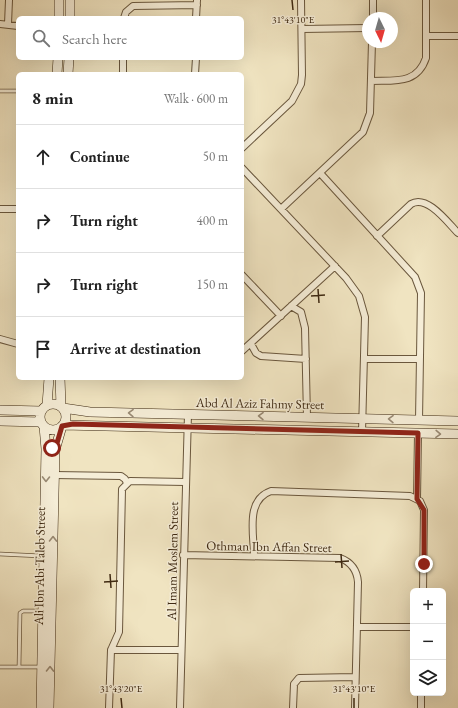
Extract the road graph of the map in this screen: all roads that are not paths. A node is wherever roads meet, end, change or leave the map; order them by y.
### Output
1 (9, 0) edge
2 (59, 0) edge
3 (70, 0) edge
4 (301, 0) edge
5 (373, 0) edge
6 (426, 0) edge
7 (197, 2) edge
8 (373, 12) edge
9 (59, 16) edge
10 (70, 16) edge
11 (125, 16) edge
12 (196, 16) edge
13 (0, 24) edge
14 (8, 24) junction
15 (16, 26) edge
16 (362, 28) edge
17 (302, 29) junction
18 (426, 36) junction
19 (458, 36) edge
20 (372, 48) edge
21 (58, 60) edge
22 (69, 60) edge
23 (123, 60) edge
24 (196, 60) edge
25 (57, 72) edge
26 (68, 72) edge
27 (123, 72) edge
28 (196, 72) edge
29 (371, 81) junction
30 (0, 91) edge
31 (16, 91) edge
32 (244, 146) edge
33 (244, 170) edge
34 (320, 173) junction
35 (0, 209) edge
36 (16, 209) edge
37 (281, 209) junction
38 (458, 233) edge
39 (377, 236) junction
40 (335, 266) junction
41 (244, 277) edge
42 (291, 306) junction
43 (281, 316) junction
44 (0, 339) edge
45 (16, 343) edge
46 (251, 344) junction
47 (244, 349) edge
48 (306, 359) junction
49 (364, 359) junction
50 (420, 359) junction
51 (49, 380) edge
52 (60, 380) edge
53 (48, 388) junction
54 (59, 388) junction
55 (62, 407) junction
56 (44, 408) junction
57 (0, 410) edge
58 (28, 411) junction
59 (82, 412) junction
60 (188, 414) junction
61 (307, 417) junction
62 (362, 419) junction
63 (419, 420) junction
64 (457, 420) edge
65 (0, 421) edge
66 (28, 422) junction
67 (43, 424) junction
68 (81, 424) junction
69 (62, 426) junction
70 (188, 427) junction
71 (362, 432) junction
72 (418, 433) junction
73 (456, 435) edge
74 (50, 449) junction
75 (54, 475) junction
76 (185, 482) junction
77 (126, 483) junction
78 (417, 499) junction
79 (0, 554) edge
80 (183, 555) junction
81 (44, 556) junction
82 (254, 556) junction
83 (48, 582) junction
84 (423, 588) edge
85 (43, 611) junction
86 (357, 627) junction
87 (410, 627) edge
88 (111, 650) junction
89 (181, 650) junction
90 (0, 666) edge
91 (19, 667) junction
92 (42, 667) junction
93 (355, 677) junction
94 (422, 696) edge
95 (41, 708) edge
96 (49, 708) edge
97 (109, 708) edge
98 (180, 708) edge
99 (293, 708) edge
100 (355, 708) edge
101 (421, 708) edge

1 - 14 street
2 - 9 street
3 - 10 street
4 - 17 street
5 - 8 street
6 - 18 street
7 - 11 street
7 - 12 street
13 - 14 street
14 - 15 street
16 - 17 street
17 - 32 street
18 - 19 street
18 - 29 street
20 - 29 street
21 - 25 street
22 - 26 street
23 - 27 street
24 - 28 street
29 - 34 street
30 - 31 lane
33 - 37 street
34 - 37 street
34 - 39 street
35 - 36 street
37 - 40 street
38 - 39 street
39 - 50 street
40 - 42 street
40 - 49 street
41 - 43 street
42 - 43 street
42 - 48 street
43 - 46 street
44 - 45 street
46 - 47 street
46 - 48 street
48 - 61 street
49 - 50 street
49 - 62 street
50 - 63 street
51 - 53 street
52 - 54 street
53 - 54 street
53 - 56 street
54 - 55 street
55 - 56 street
55 - 59 street, Abd Al Aziz Fahmy Street
55 - 69 street
56 - 58 street
56 - 67 street
57 - 58 street
58 - 66 street
60 -> 59 street, Abd Al Aziz Fahmy Street
59 - 68 street
61 -> 60 street, Abd Al Aziz Fahmy Street
60 - 70 street, Al Imam Moslem Street
61 - 62 street, Abd Al Aziz Fahmy Street
63 -> 62 street, Abd Al Aziz Fahmy Street
62 - 71 street
63 - 64 street, Abd Al Aziz Fahmy Street
64 - 73 street
65 - 66 street
66 - 67 street
67 - 69 street
67 - 74 street, Ali Ibn Abi Taleb Street
68 - 69 street, Abd Al Aziz Fahmy Street
68 - 70 street, Abd Al Aziz Fahmy Street
69 - 74 street, Ali Ibn Abi Taleb Street
70 - 71 street, Abd Al Aziz Fahmy Street
70 - 76 street, Al Imam Moslem Street
71 - 72 street, Abd Al Aziz Fahmy Street
72 -> 73 street, Abd Al Aziz Fahmy Street
72 - 78 street
74 - 75 street, Ali Ibn Abi Taleb Street
74 -> 81 street, Ali Ibn Abi Taleb Street
75 - 77 street
83 -> 75 street, Ali Ibn Abi Taleb Street
76 - 77 street
76 - 80 street, Al Imam Moslem Street
77 - 88 street
78 - 82 street
78 - 84 street
79 - 81 lane
80 - 82 street, Othman Ibn Affan Street
80 - 89 street, Al Imam Moslem Street
81 - 83 street, Ali Ibn Abi Taleb Street
82 - 86 street, Othman Ibn Affan Street
83 - 85 street, Ali Ibn Abi Taleb Street
96 -> 83 street, Ali Ibn Abi Taleb Street
85 - 91 lane
85 - 92 street, Ali Ibn Abi Taleb Street
86 - 87 street
86 - 93 street, Othman Ibn Affan Street
88 - 89 street
88 - 97 street
89 - 98 street, Al Imam Moslem Street
90 - 91 lane
91 - 92 lane
92 - 95 street, Ali Ibn Abi Taleb Street
93 - 99 street
93 - 100 street, Othman Ibn Affan Street
94 - 101 street

